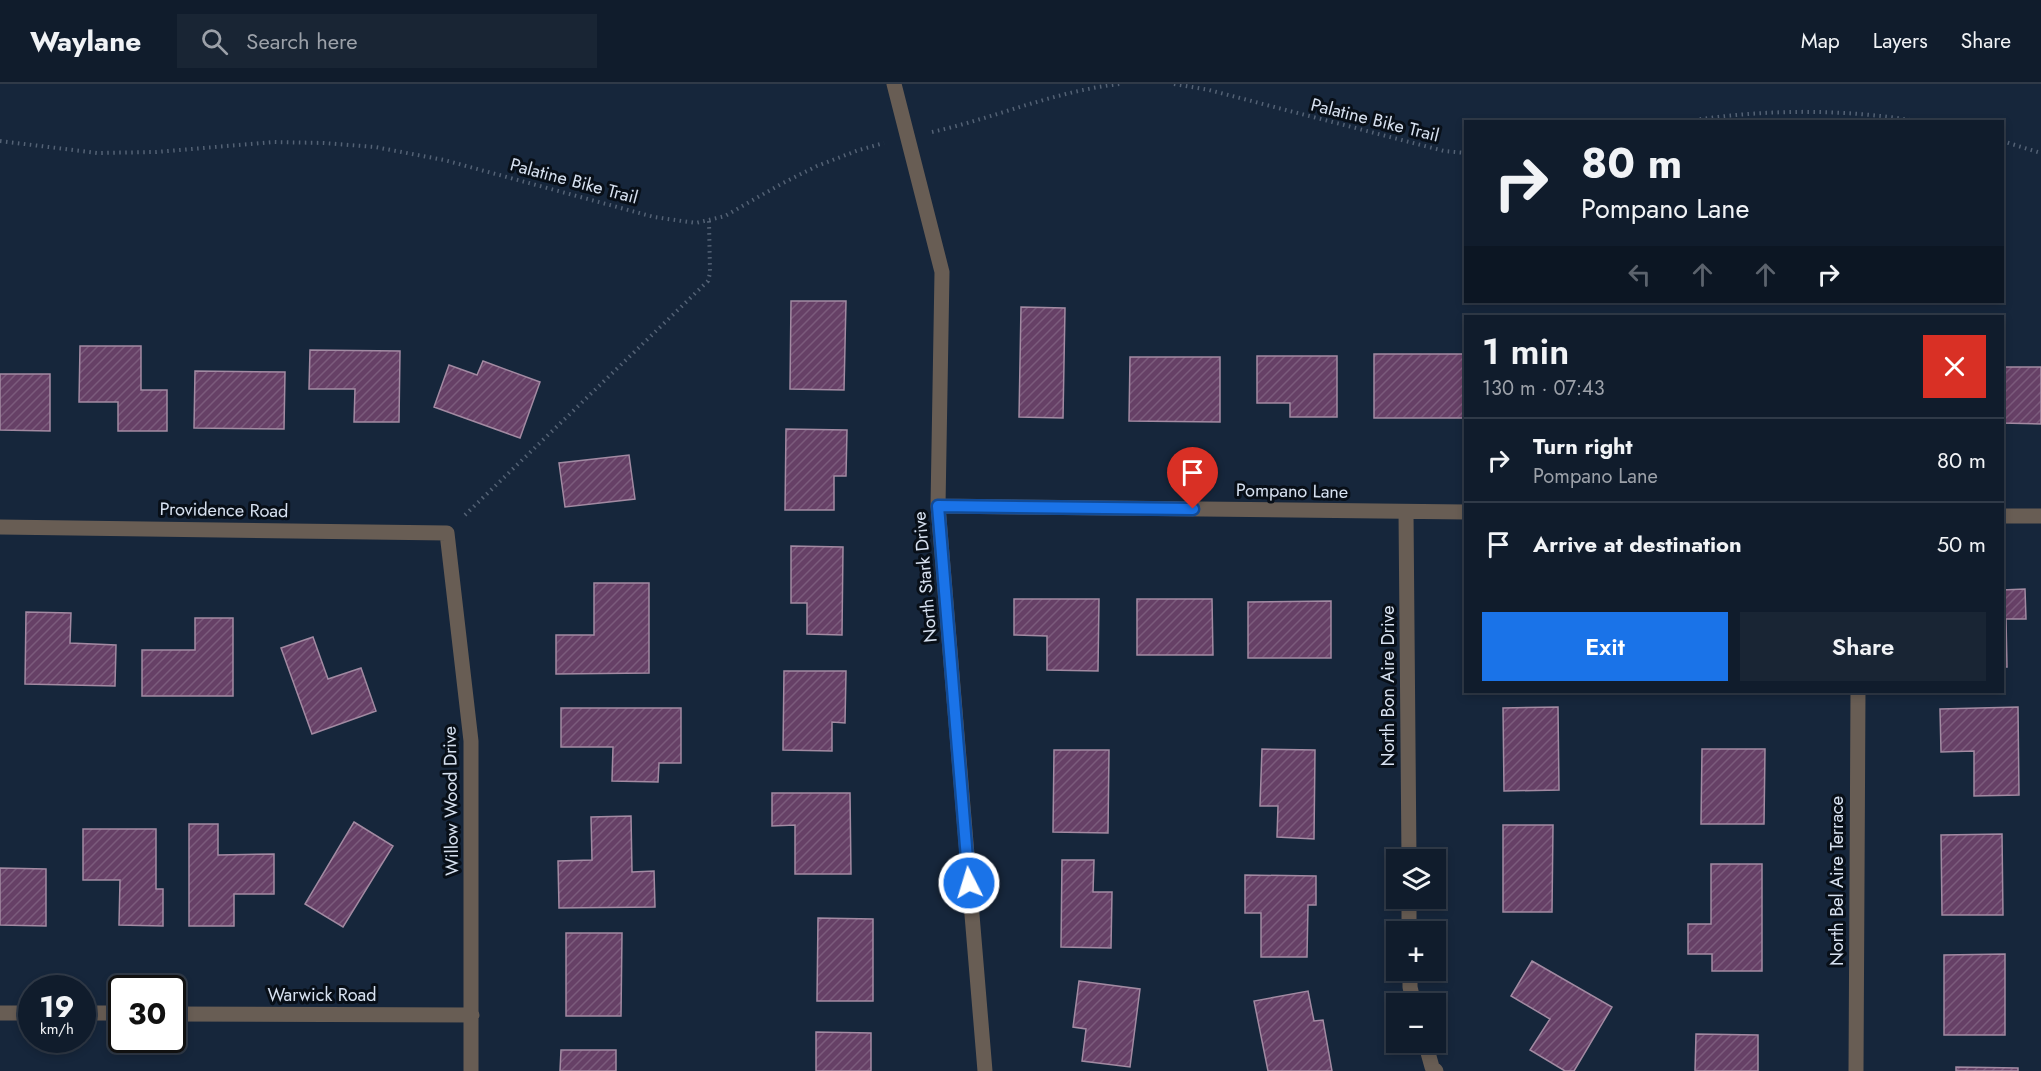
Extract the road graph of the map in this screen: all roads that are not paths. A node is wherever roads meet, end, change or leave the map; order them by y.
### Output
1 (894, 84) edge
2 (938, 506) junction
3 (1406, 512) junction
4 (1464, 512) edge
5 (2004, 516) edge
6 (2041, 516) edge
7 (0, 527) edge
8 (447, 532) joint
9 (1858, 693) edge
10 (1409, 849) edge
11 (0, 1013) edge
12 (18, 1013) edge
13 (186, 1014) edge
14 (472, 1015) junction
15 (1428, 1053) edge
16 (471, 1071) edge
17 (985, 1071) edge
18 (1436, 1071) edge
19 (1856, 1071) edge

1 - 2 street, North Stark Drive
2 - 3 street, Pompano Lane
2 - 17 street, North Stark Drive
3 - 4 street, Pompano Lane
3 - 10 street, North Bon Aire Drive
5 - 6 street
7 - 8 street, Providence Road
8 - 14 street, Willow Wood Drive
9 - 19 street, North Bel Aire Terrace
11 - 12 street
13 - 14 street, Warwick Road
14 - 16 street, Willow Wood Drive
15 - 18 street

